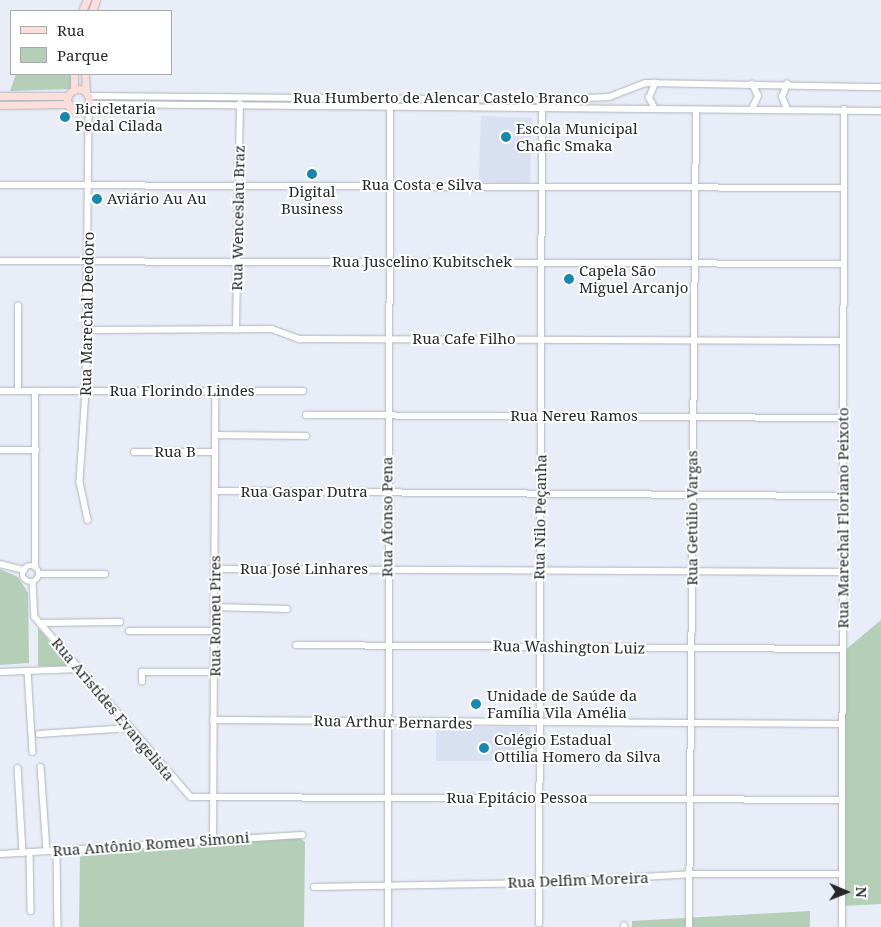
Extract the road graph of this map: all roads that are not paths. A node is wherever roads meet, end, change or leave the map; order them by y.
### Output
1 (74, 75) edge
2 (84, 75) edge
3 (655, 83) junction
4 (752, 84) junction
5 (787, 84) junction
6 (881, 88) edge
7 (74, 90) junction
8 (0, 96) edge
9 (240, 96) junction
10 (390, 98) junction
11 (87, 99) junction
12 (68, 100) junction
13 (0, 106) edge
14 (240, 106) junction
15 (390, 108) junction
16 (542, 109) junction
17 (655, 109) junction
18 (752, 109) junction
19 (786, 109) junction
20 (696, 110) junction
21 (844, 110) junction
22 (881, 110) edge
23 (0, 184) edge
24 (88, 185) junction
25 (238, 185) junction
26 (389, 185) junction
27 (542, 186) junction
28 (694, 188) junction
29 (844, 188) junction
30 (0, 261) edge
31 (88, 261) junction
32 (237, 261) junction
33 (388, 262) junction
34 (541, 263) junction
35 (693, 263) junction
36 (843, 264) junction
37 (18, 306) dead end
38 (87, 330) junction
39 (236, 330) junction
40 (387, 339) junction
41 (541, 340) junction
42 (693, 340) junction
43 (843, 341) junction
44 (0, 391) edge
45 (18, 391) junction
46 (35, 391) junction
47 (86, 391) junction
48 (215, 391) junction
49 (304, 391) dead end
50 (306, 415) dead end
51 (387, 415) junction
52 (541, 416) junction
53 (692, 417) junction
54 (843, 418) junction
55 (215, 435) junction
56 (306, 436) dead end
57 (0, 450) edge
58 (36, 450) junction
59 (134, 452) dead end
60 (215, 452) junction
61 (215, 491) junction
62 (387, 493) junction
63 (540, 494) junction
64 (692, 494) junction
65 (842, 496) junction
66 (88, 520) dead end
67 (0, 564) edge
68 (35, 568) junction
69 (215, 569) junction
70 (24, 570) junction
71 (387, 570) junction
72 (539, 570) junction
73 (692, 572) junction
74 (842, 572) junction
75 (39, 574) junction
76 (105, 574) dead end
77 (33, 582) junction
78 (215, 608) junction
79 (287, 609) dead end
80 (120, 622) dead end
81 (40, 623) junction
82 (129, 631) dead end
83 (215, 631) junction
84 (296, 645) dead end
85 (386, 646) junction
86 (539, 647) junction
87 (691, 648) junction
88 (842, 649) junction
89 (79, 670) junction
90 (28, 671) junction
91 (0, 672) edge
92 (215, 672) junction
93 (142, 682) dead end
94 (213, 720) junction
95 (386, 722) junction
96 (539, 723) junction
97 (691, 724) junction
98 (842, 724) junction
99 (129, 728) junction
100 (39, 734) dead end
101 (33, 752) dead end
102 (41, 767) dead end
103 (18, 768) dead end
104 (388, 797) junction
105 (194, 798) joint
106 (215, 798) junction
107 (539, 798) junction
108 (693, 799) junction
109 (841, 800) junction
110 (302, 835) dead end
111 (213, 841) junction
112 (57, 850) junction
113 (47, 851) junction
114 (23, 852) junction
115 (30, 852) junction
116 (0, 854) edge
117 (841, 874) junction
118 (690, 875) junction
119 (538, 882) junction
120 (387, 885) junction
121 (314, 886) dead end
122 (31, 911) dead end
123 (539, 924) dead end
124 (58, 927) edge
125 (388, 927) edge
126 (690, 927) edge
127 (842, 927) edge

1 - 7 main road
2 - 11 main road
3 - 4 street, Rua Humberto de Alencar Castelo Branco
3 - 10 street, Rua Humberto de Alencar Castelo Branco
3 - 17 street
4 - 5 street, Rua Humberto de Alencar Castelo Branco
4 - 18 street
5 - 6 street, Rua Humberto de Alencar Castelo Branco
5 - 19 street
7 - 11 main road
7 - 12 main road
8 - 12 main road
9 - 10 street, Rua Humberto de Alencar Castelo Branco
9 - 11 street, Rua Humberto de Alencar Castelo Branco
9 - 14 street, Rua Wenceslau Braz
10 - 15 street, Rua Afonso Pena
11 - 12 main road
11 - 14 street, Rua Humberto de Alencar Castelo Branco
11 - 24 street, Rua Marechal Deodoro
12 - 13 main road
14 - 15 street, Rua Humberto de Alencar Castelo Branco
14 - 25 street, Rua Wenceslau Braz
15 - 16 street, Rua Humberto de Alencar Castelo Branco
15 - 26 street, Rua Afonso Pena
16 - 17 street, Rua Humberto de Alencar Castelo Branco
16 - 27 street, Rua Nilo Peçanha
17 - 20 street, Rua Humberto de Alencar Castelo Branco
18 - 19 street, Rua Humberto de Alencar Castelo Branco
18 - 20 street, Rua Humberto de Alencar Castelo Branco
19 - 21 street, Rua Humberto de Alencar Castelo Branco
20 - 28 street, Rua Getúlio Vargas
21 - 22 street, Rua Humberto de Alencar Castelo Branco
21 - 29 street, Rua Marechal Floriano Peixoto
23 - 24 street, Rua Costa e Silva
24 - 25 street, Rua Costa e Silva
24 - 31 street, Rua Marechal Deodoro
25 - 26 street, Rua Costa e Silva
25 - 32 street, Rua Wenceslau Braz
26 - 27 street, Rua Costa e Silva
26 - 33 street, Rua Afonso Pena
27 - 28 street, Rua Costa e Silva
27 - 34 street, Rua Nilo Peçanha
28 - 29 street, Rua Costa e Silva
28 - 35 street, Rua Getúlio Vargas
29 - 36 street, Rua Marechal Floriano Peixoto
30 - 31 street, Rua Juscelino Kubitschek
31 - 32 street, Rua Juscelino Kubitschek
31 - 38 street, Rua Marechal Deodoro
32 - 33 street, Rua Juscelino Kubitschek
32 - 39 street, Rua Wenceslau Braz
33 - 34 street, Rua Juscelino Kubitschek
33 - 40 street, Rua Afonso Pena
34 - 35 street, Rua Juscelino Kubitschek
34 - 41 street, Rua Nilo Peçanha
35 - 36 street, Rua Juscelino Kubitschek
35 - 42 street, Rua Getúlio Vargas
36 - 43 street, Rua Marechal Floriano Peixoto
37 - 45 street
38 - 39 street, Rua Cafe Filho
38 - 47 street, Rua Marechal Deodoro
39 - 40 street, Rua Cafe Filho
40 - 41 street, Rua Cafe Filho
40 - 51 street, Rua Afonso Pena
41 - 42 street, Rua Cafe Filho
41 - 52 street, Rua Nilo Peçanha
42 - 43 street, Rua Cafe Filho
42 - 53 street, Rua Getúlio Vargas
43 - 54 street, Rua Marechal Floriano Peixoto
44 - 45 street, Rua Florindo Lindes
45 - 46 street, Rua Florindo Lindes
46 - 47 street, Rua Florindo Lindes
46 - 58 street
47 - 48 street, Rua Florindo Lindes
47 - 66 street, Rua Marechal Deodoro
48 - 49 street, Rua Florindo Lindes
48 - 55 street, Rua Romeu Pires
50 - 51 street, Rua Nereu Ramos
51 - 52 street, Rua Nereu Ramos
51 - 62 street, Rua Afonso Pena
52 - 53 street, Rua Nereu Ramos
52 - 63 street, Rua Nilo Peçanha
53 - 54 street, Rua Nereu Ramos
53 - 64 street, Rua Getúlio Vargas
54 - 65 street, Rua Marechal Floriano Peixoto
55 - 56 street
55 - 60 street, Rua Romeu Pires
57 - 58 street
58 - 68 street
59 - 60 street, Rua B
60 - 61 street, Rua Romeu Pires
61 - 62 street, Rua Gaspar Dutra
61 - 69 street, Rua Romeu Pires
62 - 63 street, Rua Gaspar Dutra
62 - 71 street, Rua Afonso Pena
63 - 64 street, Rua Gaspar Dutra
63 - 72 street, Rua Nilo Peçanha
64 - 65 street, Rua Gaspar Dutra
64 - 73 street, Rua Getúlio Vargas
65 - 74 street, Rua Marechal Floriano Peixoto
67 - 70 street
68 - 70 street
68 - 75 street
69 - 71 street, Rua José Linhares
69 - 78 street, Rua Romeu Pires
70 - 77 street
71 - 72 street, Rua José Linhares
71 - 85 street, Rua Afonso Pena
72 - 73 street, Rua José Linhares
72 - 86 street, Rua Nilo Peçanha
73 - 74 street, Rua José Linhares
73 - 87 street, Rua Getúlio Vargas
74 - 88 street, Rua Marechal Floriano Peixoto
75 - 76 street
75 - 77 street
77 - 81 street, Rua Aristides Evangelista
78 - 79 street
78 - 83 street, Rua Romeu Pires
80 - 81 street
81 - 89 street, Rua Aristides Evangelista
82 - 83 street
83 - 92 street, Rua Romeu Pires
84 - 85 street, Rua Washington Luiz
85 - 86 street, Rua Washington Luiz
85 - 95 street, Rua Afonso Pena
86 - 87 street, Rua Washington Luiz
86 - 96 street, Rua Nilo Peçanha
87 - 88 street, Rua Washington Luiz
87 - 97 street, Rua Getúlio Vargas
88 - 98 street, Rua Marechal Floriano Peixoto
89 - 90 street
89 - 99 street, Rua Aristides Evangelista
90 - 91 street
90 - 101 street
92 - 93 street
92 - 94 street, Rua Romeu Pires
94 - 95 street, Rua Arthur Bernardes
94 - 106 street, Rua Romeu Pires
95 - 96 street, Rua Arthur Bernardes
95 - 104 street, Rua Afonso Pena
96 - 97 street, Rua Arthur Bernardes
96 - 107 street, Rua Nilo Peçanha
97 - 98 street, Rua Arthur Bernardes
97 - 108 street, Rua Getúlio Vargas
98 - 109 street, Rua Marechal Floriano Peixoto
99 - 100 street
99 - 105 street, Rua Aristides Evangelista
102 - 113 street
103 - 114 street
104 - 106 street, Rua Epitácio Pessoa
104 - 107 street, Rua Epitácio Pessoa
104 - 120 street, Rua Afonso Pena
105 - 106 street, Rua Epitácio Pessoa
106 - 111 street, Rua Romeu Pires
107 - 108 street, Rua Epitácio Pessoa
107 - 119 street, Rua Nilo Peçanha
108 - 109 street, Rua Epitácio Pessoa
108 - 118 street, Rua Getúlio Vargas
109 - 117 street, Rua Marechal Floriano Peixoto
110 - 111 street, Rua Antônio Romeu Simoni
111 - 112 street, Rua Antônio Romeu Simoni
112 - 113 street, Rua Antônio Romeu Simoni
112 - 124 street
113 - 115 street, Rua Antônio Romeu Simoni
114 - 115 street, Rua Antônio Romeu Simoni
114 - 116 street, Rua Antônio Romeu Simoni
115 - 122 street
117 - 118 street, Rua Delfim Moreira
117 - 127 street, Rua Marechal Floriano Peixoto
118 - 119 street, Rua Delfim Moreira
118 - 126 street, Rua Getúlio Vargas
119 - 120 street, Rua Delfim Moreira
119 - 123 street, Rua Nilo Peçanha
120 - 121 street, Rua Delfim Moreira
120 - 125 street, Rua Afonso Pena

